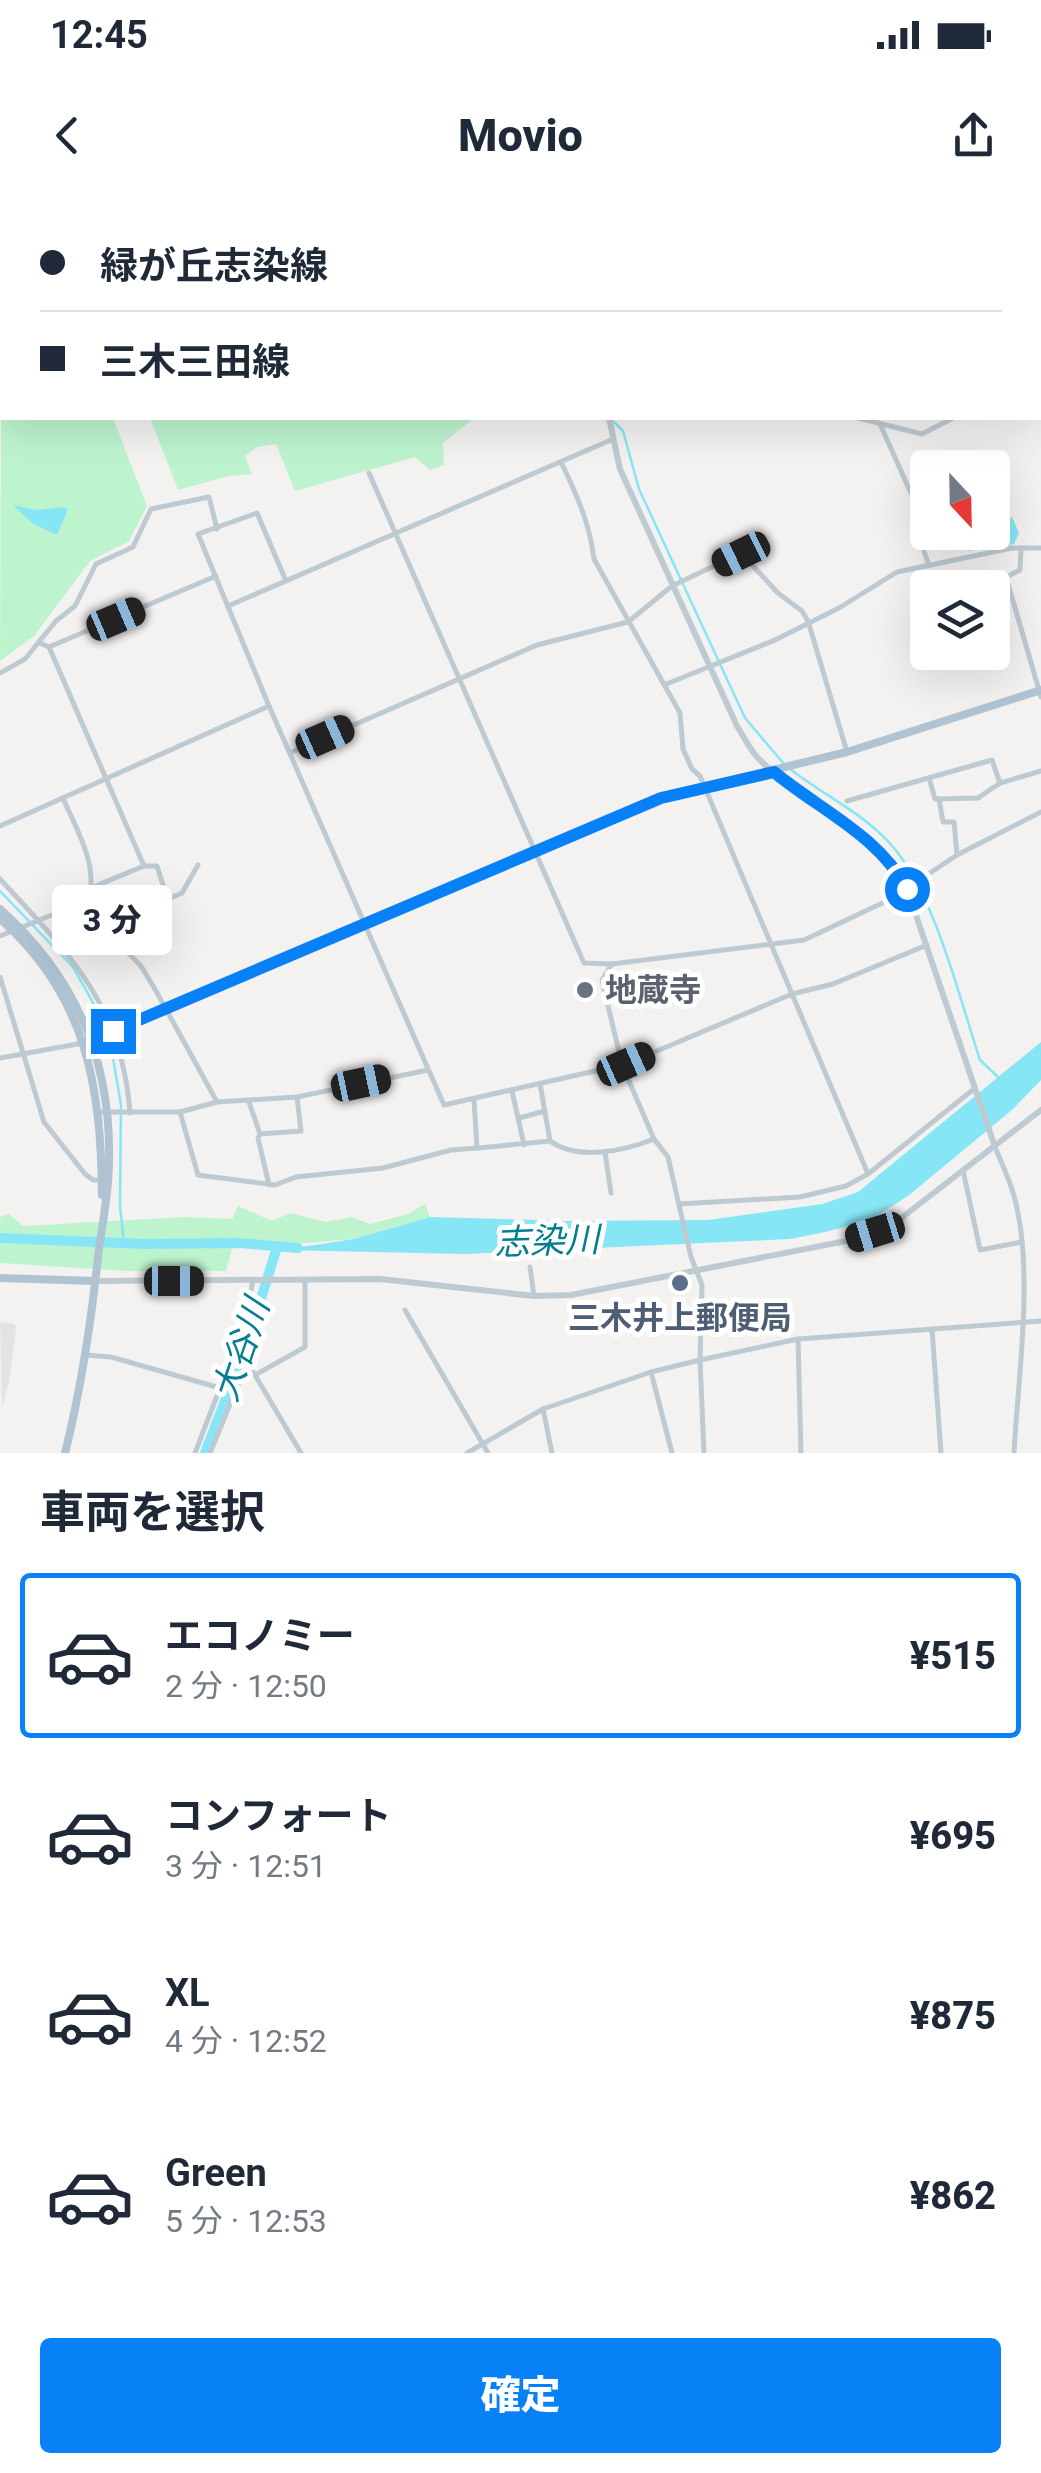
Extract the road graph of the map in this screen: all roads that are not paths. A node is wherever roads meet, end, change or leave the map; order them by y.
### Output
1 (610, 420) edge
2 (865, 420) edge
3 (948, 420) edge
4 (880, 424) junction
5 (613, 439) junction
6 (561, 462) junction
7 (368, 474) dead end
8 (216, 528) junction
9 (396, 534) junction
10 (1022, 547) junction
11 (1041, 548) edge
12 (930, 566) junction
13 (216, 576) junction
14 (286, 581) junction
15 (672, 586) junction
16 (228, 606) junction
17 (808, 621) junction
18 (628, 622) junction
19 (40, 643) junction
20 (49, 647) junction
21 (709, 667) junction
22 (0, 673) edge
23 (459, 680) junction
24 (664, 685) junction
25 (1040, 692) edge
26 (269, 706) junction
27 (292, 752) junction
28 (847, 752) junction
29 (1041, 770) edge
30 (774, 772) junction
31 (929, 778) junction
32 (107, 779) junction
33 (1000, 784) junction
34 (704, 788) junction
35 (63, 798) junction
36 (939, 799) junction
37 (847, 801) dead end
38 (1041, 812) edge
39 (0, 826) edge
40 (535, 852) junction
41 (958, 854) junction
42 (198, 865) dead end
43 (144, 866) junction
44 (0, 879) edge
45 (93, 887) junction
46 (907, 889) junction
47 (167, 898) junction
48 (90, 900) junction
49 (0, 909) edge
50 (0, 919) edge
51 (37, 919) junction
52 (366, 925) junction
53 (103, 927) junction
54 (18, 930) junction
55 (0, 936) edge
56 (771, 945) junction
57 (927, 945) junction
58 (612, 964) junction
59 (0, 977) edge
60 (792, 994) junction
61 (166, 1008) junction
62 (113, 1031) junction
63 (87, 1041) junction
64 (22, 1054) junction
65 (0, 1058) edge
66 (622, 1065) junction
67 (428, 1070) junction
68 (540, 1084) junction
69 (975, 1088) junction
70 (512, 1091) junction
71 (297, 1097) junction
72 (474, 1100) junction
73 (217, 1102) junction
74 (249, 1102) junction
75 (1041, 1110) edge
76 (545, 1111) junction
77 (102, 1112) junction
78 (180, 1112) junction
79 (124, 1113) junction
80 (518, 1118) junction
81 (260, 1134) junction
82 (654, 1139) junction
83 (550, 1141) junction
84 (994, 1144) junction
85 (524, 1145) junction
86 (477, 1148) junction
87 (604, 1150) junction
88 (962, 1170) junction
89 (868, 1174) junction
90 (105, 1180) junction
91 (270, 1185) junction
92 (611, 1193) dead end
93 (680, 1204) junction
94 (1022, 1242) junction
95 (530, 1267) dead end
96 (696, 1271) junction
97 (96, 1276) junction
98 (0, 1278) edge
99 (252, 1280) junction
100 (306, 1280) junction
101 (534, 1296) junction
102 (405, 1310) dead end
103 (1041, 1321) edge
104 (1021, 1322) junction
105 (932, 1329) junction
106 (798, 1339) junction
107 (85, 1355) junction
108 (700, 1360) junction
109 (651, 1372) junction
110 (255, 1376) junction
111 (220, 1388) junction
112 (544, 1409) junction
113 (483, 1444) junction
114 (65, 1453) edge
115 (195, 1453) edge
116 (210, 1453) edge
117 (301, 1453) edge
118 (467, 1453) edge
119 (488, 1453) edge
120 (552, 1453) edge
121 (672, 1453) edge
122 (704, 1453) edge
123 (801, 1453) edge
124 (941, 1453) edge
125 (1014, 1453) edge

1 - 5 street
2 - 4 street
3 - 4 street
4 - 12 street
5 - 6 street
5 - 15 street
6 - 9 street
6 - 18 street
7 - 9 street
8 - 13 street
8 - 14 street
8 - 19 street
9 - 14 street
9 - 23 street
10 - 11 street
10 - 12 street
10 - 25 street
12 - 17 street
13 - 16 street
13 - 20 street
14 - 16 street
15 - 17 street
15 - 18 street
15 - 21 street
16 - 26 street
17 - 21 street
17 - 28 street
18 - 23 street
18 - 24 street
19 - 20 street
19 - 22 street
20 - 32 street
21 - 24 street
21 - 30 street
23 - 27 street
23 - 40 street
24 - 34 street
25 - 28 main road
26 - 27 street
26 - 32 street
27 - 52 street
28 - 30 main road
29 - 33 street
30 - 34 main road
30 - 46 street
31 - 33 street
31 - 36 street
31 - 37 street
32 - 35 street
32 - 43 street
33 - 36 street
34 - 40 main road
34 - 56 street
35 - 39 street
35 - 45 street
36 - 41 street
38 - 41 street
40 - 52 main road
40 - 58 street
41 - 46 street
42 - 47 street
43 - 45 street
43 - 47 street
44 - 51 street
45 - 48 street
46 - 56 street
46 - 57 street
47 - 53 street
48 - 51 street
48 - 53 street
49 - 54 main road
50 - 54 main road
51 - 54 street
51 - 62 street
52 - 61 main road
52 - 67 street
53 - 61 street
54 - 55 street
54 - 63 main road
56 - 58 street
56 - 60 street
57 - 60 street
57 - 69 street
58 - 66 street
59 - 64 street
60 - 66 street
60 - 89 street
61 - 62 main road
61 - 73 street
62 - 63 main road
62 - 79 street
63 - 64 street
63 - 77 main road
64 - 65 street
64 - 90 street
66 - 68 street
66 - 82 street
67 - 71 street
67 - 72 street
68 - 70 street
68 - 76 street
69 - 84 street
69 - 89 street
70 - 72 street
70 - 80 street
71 - 74 street
71 - 81 street
72 - 86 street
73 - 74 street
73 - 78 street
74 - 81 street
75 - 84 street
76 - 80 street
76 - 83 street
77 - 79 street
77 - 90 main road
78 - 79 street
78 - 91 street
80 - 85 street
81 - 91 street
82 - 87 street
82 - 93 street
83 - 85 street
83 - 87 street
84 - 88 street
84 - 94 street
85 - 86 street
86 - 91 street
87 - 92 street
88 - 94 street
88 - 96 street
89 - 93 street
90 - 97 main road
93 - 96 street
94 - 104 street
95 - 101 street
96 - 101 street
96 - 108 street
97 - 98 main road
97 - 99 street
97 - 107 main road
99 - 100 street
99 - 111 street
100 - 101 street
100 - 110 street
102 - 113 street
103 - 104 street
104 - 105 street
104 - 125 street
105 - 106 street
105 - 124 street
106 - 108 street
106 - 123 street
107 - 111 street
107 - 114 main road
108 - 109 street
108 - 122 street
109 - 112 street
109 - 121 street
110 - 116 street
110 - 117 street
111 - 115 street
112 - 113 street
112 - 120 street
113 - 118 street
113 - 119 street

